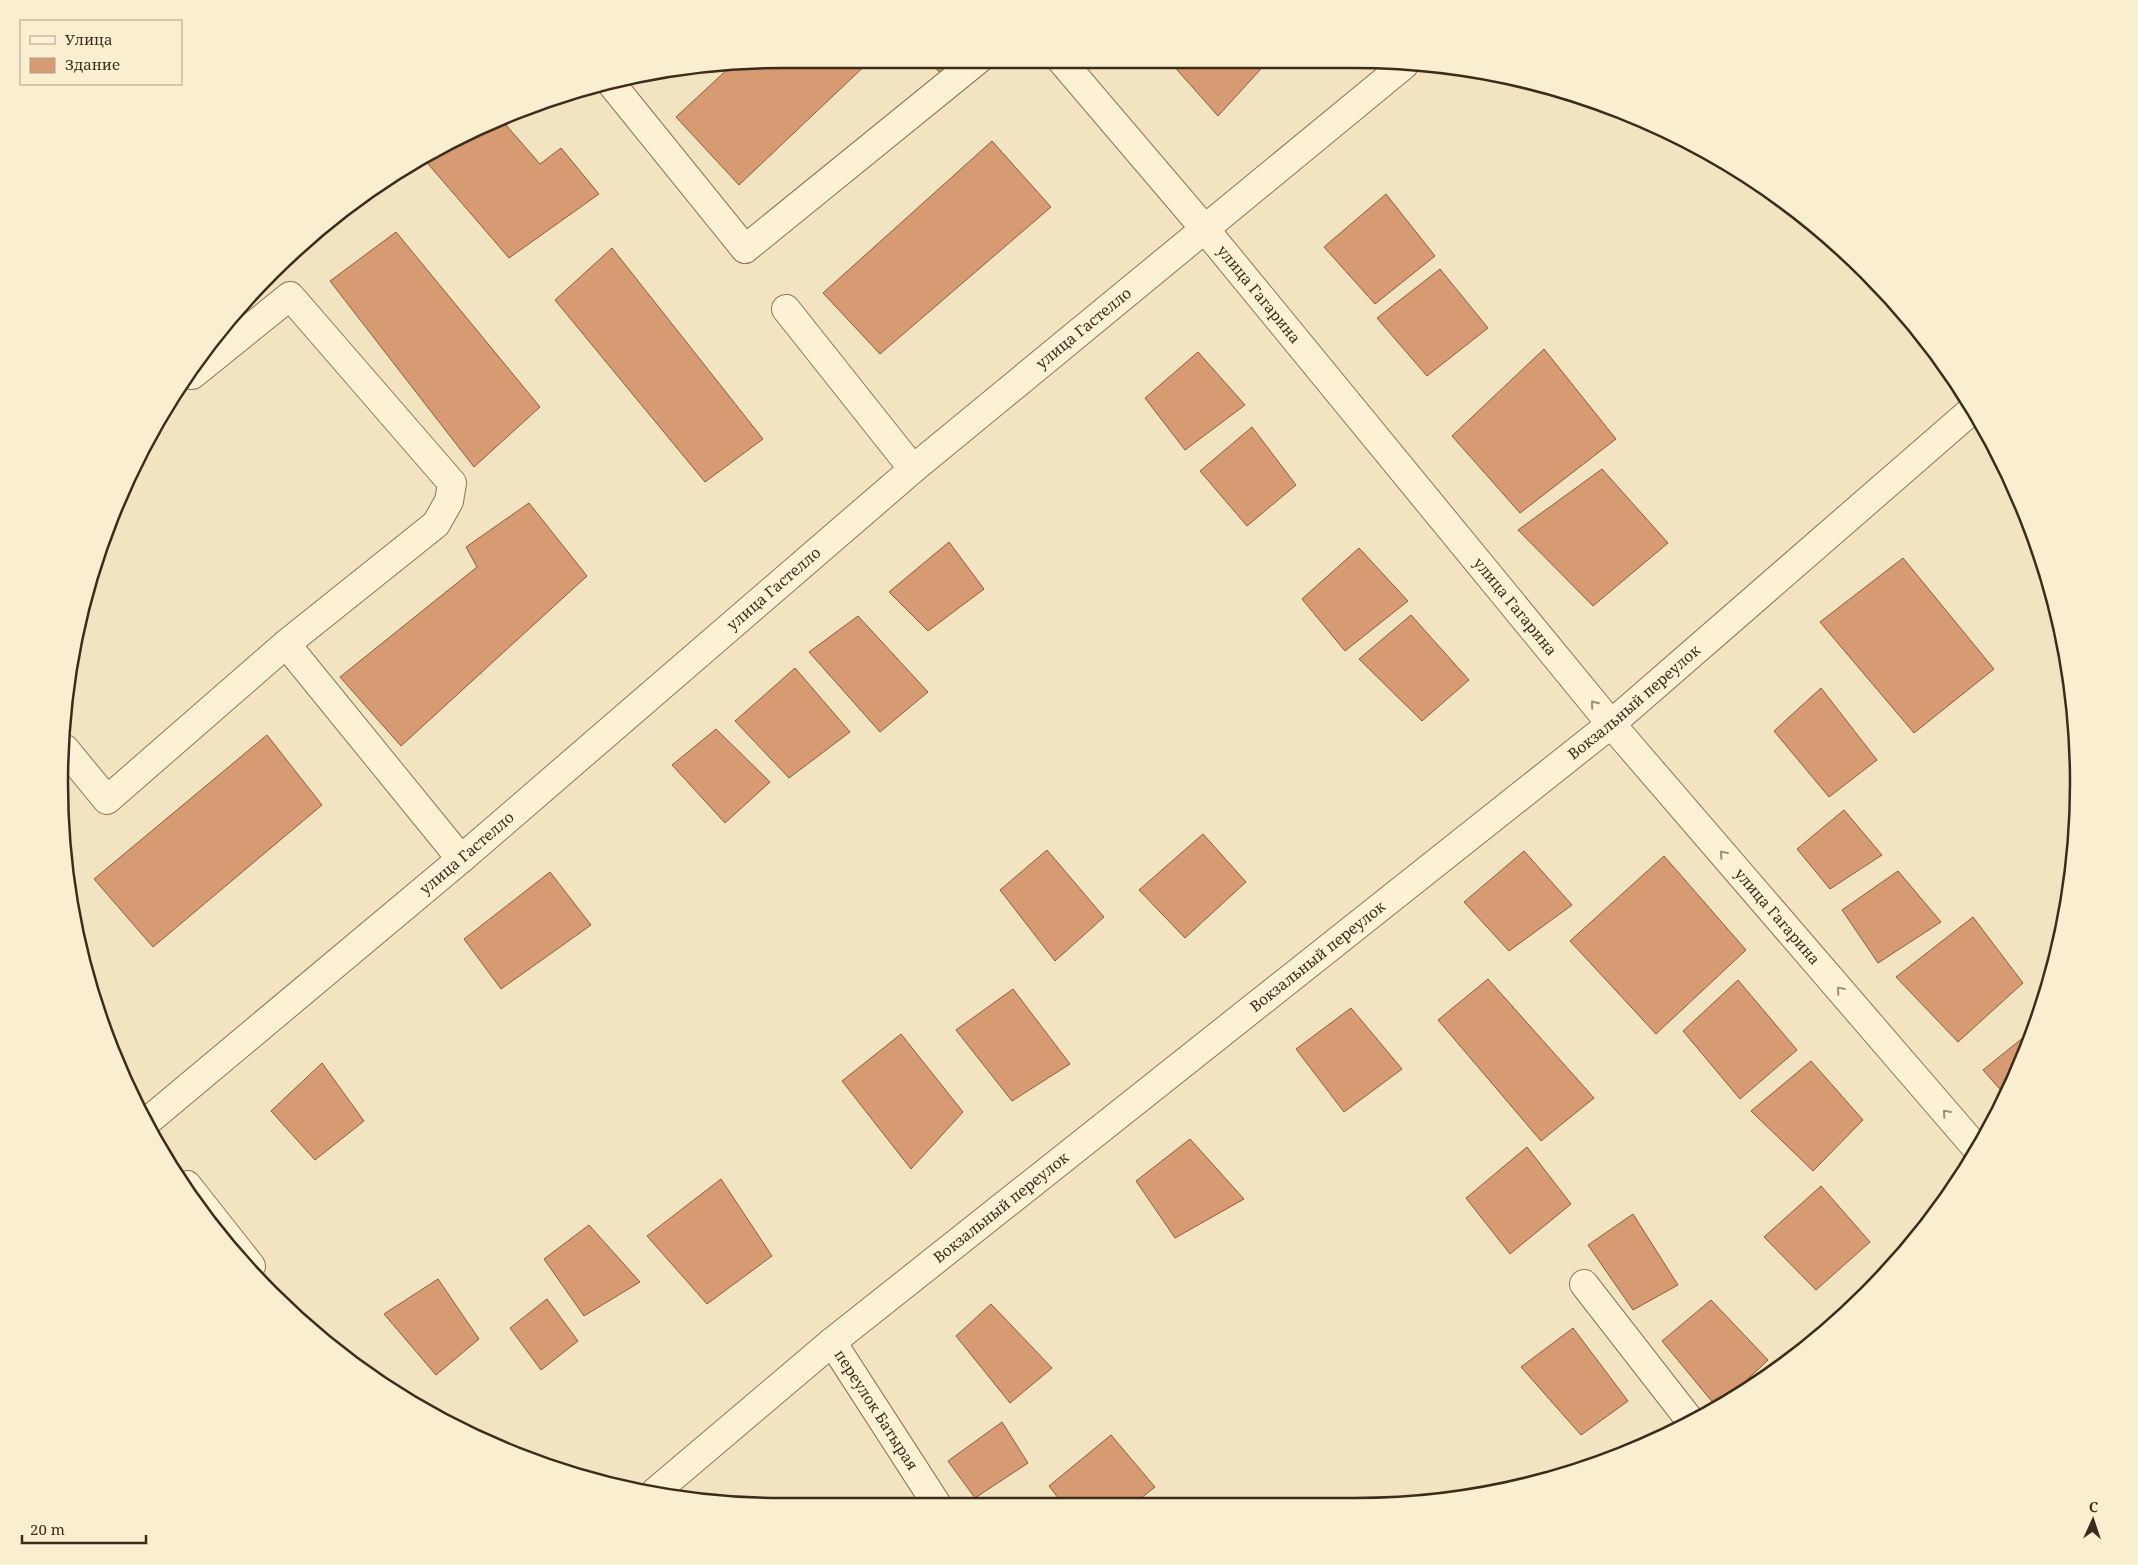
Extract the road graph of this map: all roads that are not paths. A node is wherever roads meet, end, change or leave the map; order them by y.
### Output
1 (968, 68) edge
2 (1068, 68) edge
3 (1399, 69) edge
4 (615, 88) edge
5 (1204, 228) junction
6 (786, 309) dead end
7 (199, 369) edge
8 (1968, 414) edge
9 (913, 469) junction
10 (286, 644) junction
11 (1611, 724) junction
12 (69, 754) edge
13 (460, 859) junction
14 (151, 1118) edge
15 (1973, 1144) edge
16 (1584, 1284) dead end
17 (832, 1342) junction
18 (1687, 1416) edge
19 (661, 1487) edge
20 (933, 1498) edge

1 - 4 street
2 - 5 street, улица Гагарина
3 - 5 street, улица Гастелло
5 - 9 street, улица Гастелло
11 -> 5 street, улица Гагарина
6 - 9 street
7 - 10 street
8 - 11 street, Вокзальный переулок
9 - 13 street, улица Гастелло
10 - 12 street
10 - 13 street
15 -> 11 street, улица Гагарина
11 - 17 street, Вокзальный переулок
13 - 14 street, улица Гастелло
16 - 18 street
17 - 19 street, Вокзальный переулок
17 - 20 street, переулок Батырая

